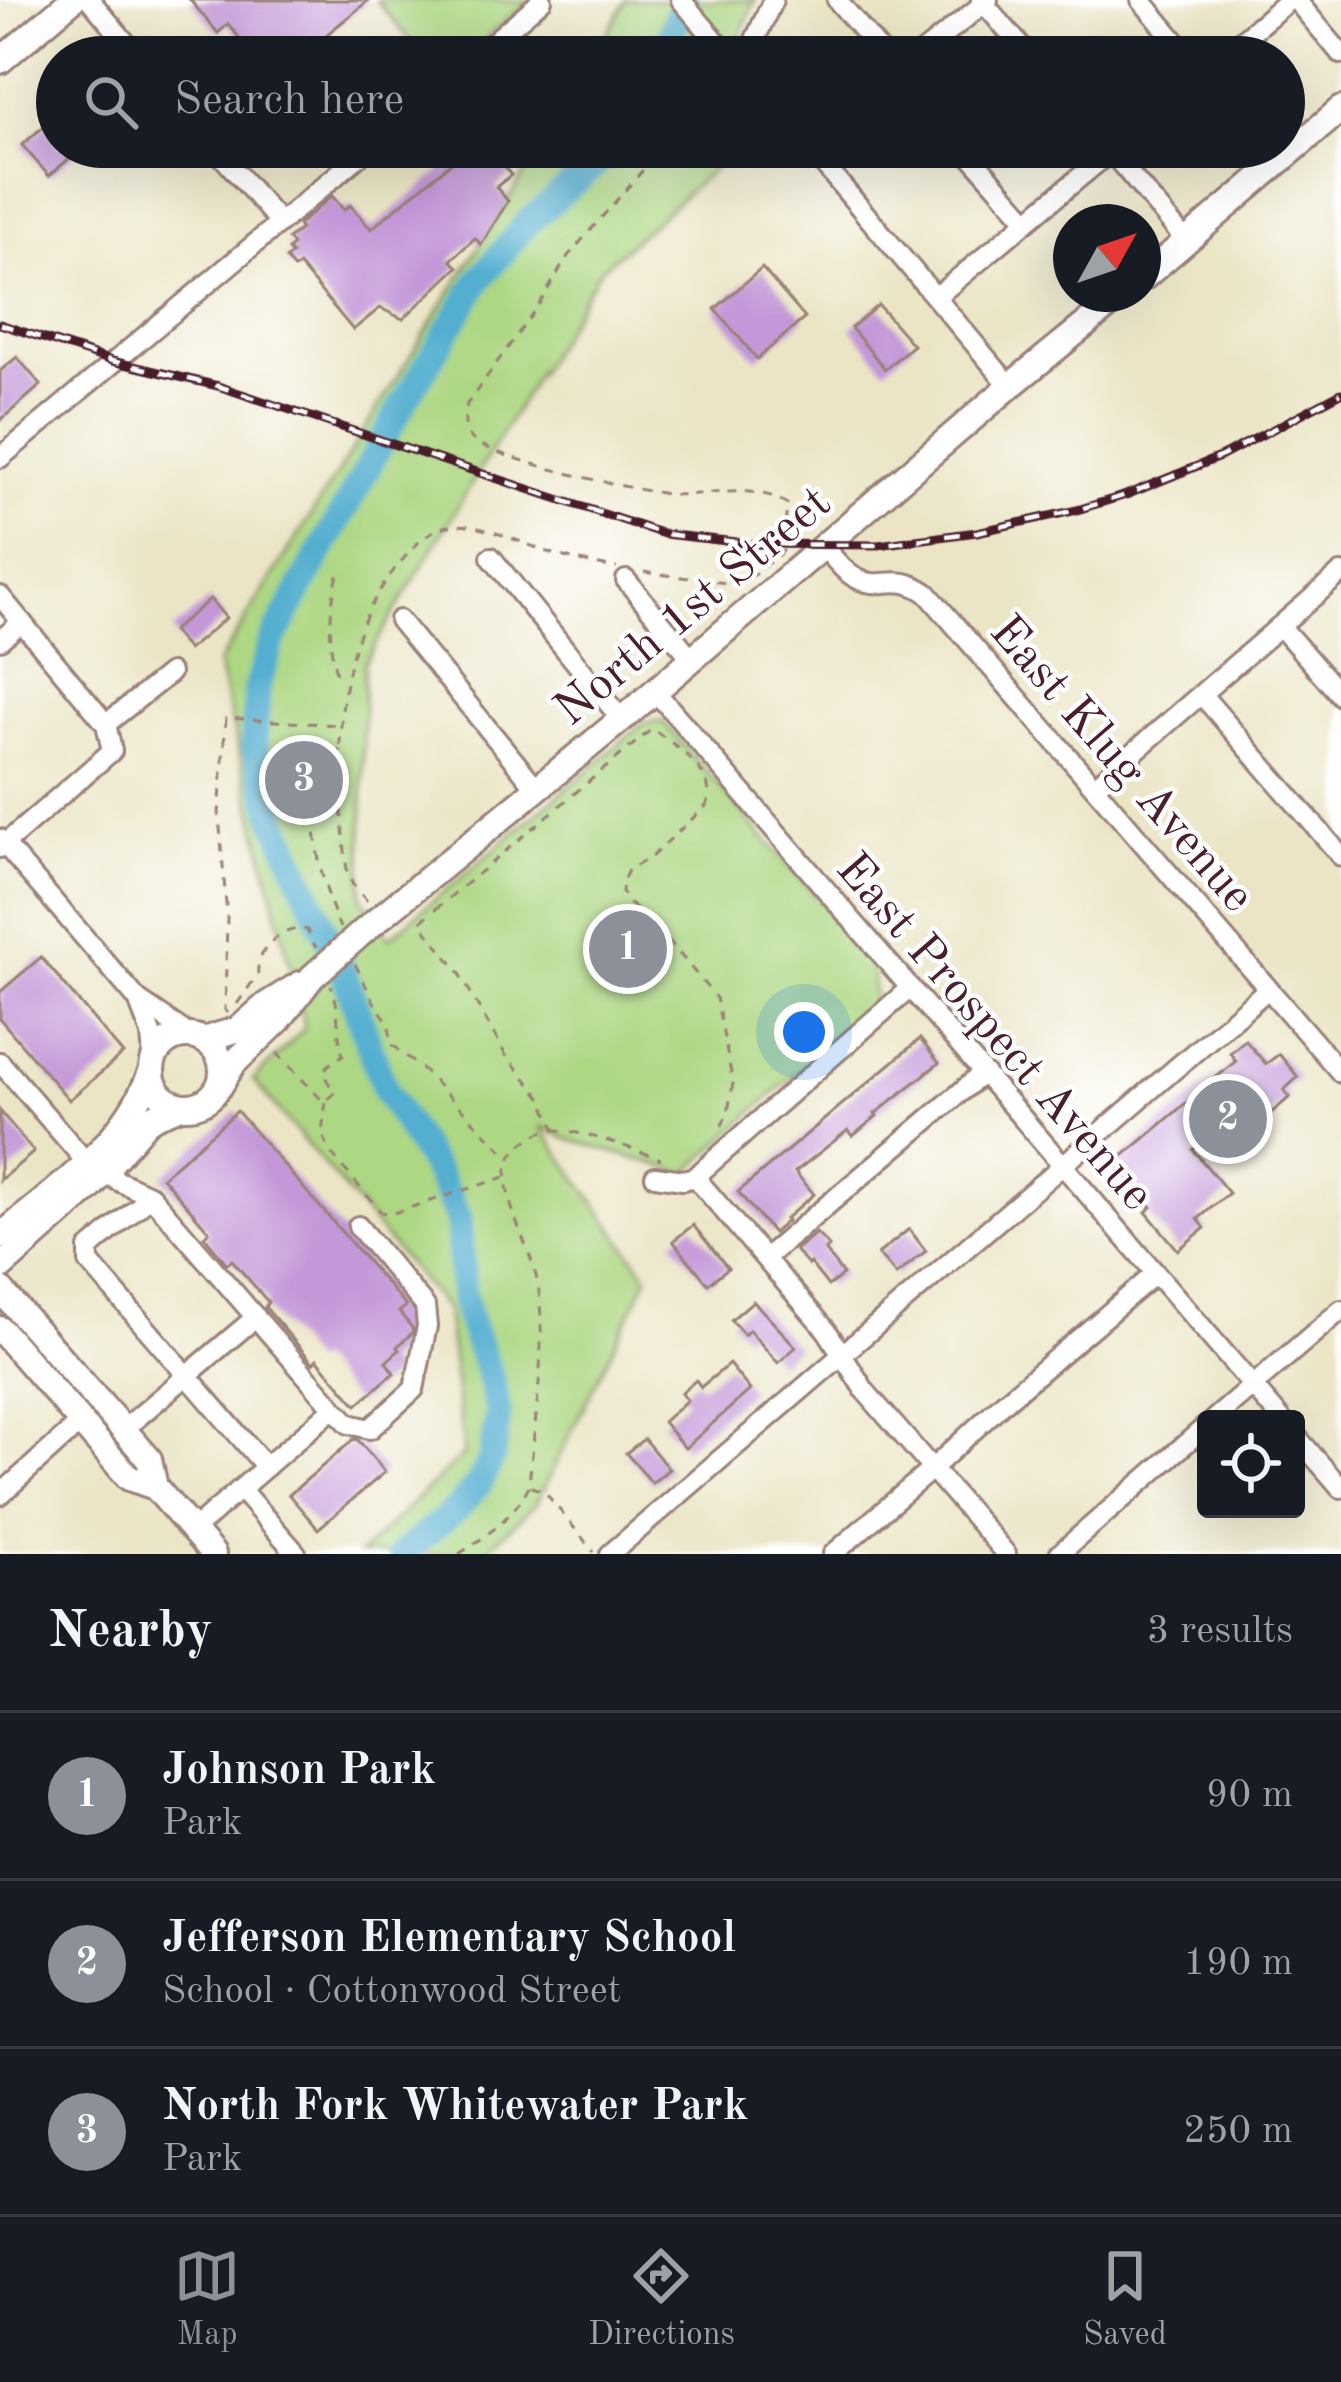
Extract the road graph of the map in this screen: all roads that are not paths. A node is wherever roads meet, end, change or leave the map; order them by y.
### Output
1 (542, 0) edge
2 (681, 0) edge
3 (773, 0) edge
4 (837, 0) edge
5 (1141, 0) edge
6 (1292, 0) edge
7 (75, 1) edge
8 (984, 1) edge
9 (114, 36) edge
10 (500, 36) edge
11 (712, 36) edge
12 (757, 36) edge
13 (867, 36) edge
14 (942, 36) edge
15 (1013, 36) edge
16 (1171, 36) edge
17 (1248, 36) edge
18 (1341, 54) edge
19 (0, 61) edge
20 (1341, 110) edge
21 (1305, 141) edge
22 (237, 168) edge
23 (345, 168) edge
24 (828, 168) edge
25 (981, 168) edge
26 (1088, 168) edge
27 (1127, 168) edge
28 (1273, 168) edge
29 (1026, 219) junction
30 (280, 223) junction
31 (1187, 242) junction
32 (1161, 263) edge
33 (936, 297) junction
34 (1101, 312) edge
35 (1010, 386) junction
36 (0, 458) edge
37 (824, 546) junction
38 (491, 557) dead end
39 (1341, 573) edge
40 (626, 575) road end
41 (0, 596) edge
42 (399, 620) dead end
43 (22, 622) junction
44 (1280, 626) junction
45 (0, 640) edge
46 (692, 659) junction
47 (170, 674) dead end
48 (655, 691) junction
49 (1202, 695) junction
50 (1341, 696) edge
51 (621, 719) junction
52 (106, 724) junction
53 (1095, 786) junction
54 (538, 790) junction
55 (2, 844) edge
56 (1341, 856) edge
57 (312, 977) junction
58 (909, 989) junction
59 (1268, 989) junction
60 (138, 1000) junction
61 (197, 1038) junction
62 (0, 1062) edge
63 (152, 1066) junction
64 (1341, 1073) edge
65 (982, 1074) junction
66 (218, 1088) junction
67 (181, 1106) junction
68 (1062, 1164) junction
69 (98, 1166) junction
70 (662, 1169) road end
71 (695, 1177) junction
72 (152, 1196) junction
73 (358, 1226) dead end
74 (0, 1237) edge
75 (765, 1258) junction
76 (0, 1268) edge
77 (1155, 1274) junction
78 (0, 1289) edge
79 (1341, 1310) edge
80 (256, 1317) junction
81 (0, 1329) edge
82 (843, 1356) junction
83 (188, 1376) junction
84 (1252, 1386) junction
85 (334, 1408) junction
86 (1224, 1410) edge
87 (1273, 1410) edge
88 (81, 1422) junction
89 (124, 1429) junction
90 (1197, 1434) edge
91 (1305, 1446) edge
92 (266, 1467) junction
93 (932, 1469) junction
94 (155, 1487) junction
95 (1341, 1488) edge
96 (241, 1490) junction
97 (0, 1495) edge
98 (193, 1530) junction
99 (296, 1553) edge
100 (609, 1553) edge
101 (213, 1554) edge
102 (833, 1554) edge
103 (1006, 1554) edge
104 (1060, 1554) edge

1 - 10 street
2 - 11 street
3 - 12 street
4 - 13 street
5 - 16 street
6 - 17 street
6 - 18 street
7 - 9 street
7 - 19 main road
8 - 14 street
8 - 15 street
20 - 21 main road
22 - 30 street
23 - 30 street
24 - 33 street
25 - 29 street
26 - 29 street
27 - 31 street
28 - 31 main road
29 - 33 street
30 - 36 street
31 - 32 main road
33 - 35 street
34 - 35 main road, North 1st Street
35 - 37 main road, North 1st Street
37 - 46 main road, North 1st Street
37 - 53 street, East Klug Avenue
38 - 51 street
39 - 44 street
40 - 46 street
41 - 43 street
42 - 54 street
43 - 45 street
43 - 52 street
44 - 49 street
44 - 50 street
46 - 48 main road, North 1st Street
47 - 52 street
48 - 51 main road, North 1st Street
48 - 58 street, East Prospect Avenue
49 - 53 street
49 - 56 street
51 - 54 main road, North 1st Street
52 - 55 street
53 - 59 street, East Klug Avenue
54 - 57 main road, North 1st Street, bridge
55 - 60 street
57 - 61 main road, North 1st Street
57 - 66 main road, North 1st Street
58 - 65 street, East Prospect Avenue
58 - 71 street
59 - 64 street, East Klug Avenue
59 - 68 street
60 - 61 street
60 - 63 street
61 - 63 main road
61 - 66 main road
62 - 69 street
63 - 67 main road
63 - 69 main road
65 - 68 street, East Prospect Avenue
65 - 75 street
66 - 67 main road
67 - 69 main road
68 - 77 street, East Prospect Avenue
68 - 82 street
69 - 72 street
69 - 74 main road
69 - 76 main road
70 - 71 street
71 - 75 street
72 - 80 street
72 - 83 street
73 - 85 street
75 - 82 street
77 - 84 street, East Prospect Avenue
77 - 93 street
78 - 89 main road
79 - 84 street
80 - 83 street
80 - 85 street
81 - 88 main road
82 - 93 street
82 - 100 street
83 - 89 street
83 - 92 street
84 - 86 street
84 - 87 street, East Prospect Avenue
85 - 92 street
88 - 94 main road
88 - 97 street
89 - 94 main road
90 - 104 street
91 - 95 street
92 - 96 street
93 - 102 street
93 - 103 street
94 - 98 main road
96 - 98 street
96 - 99 street
98 - 101 main road

